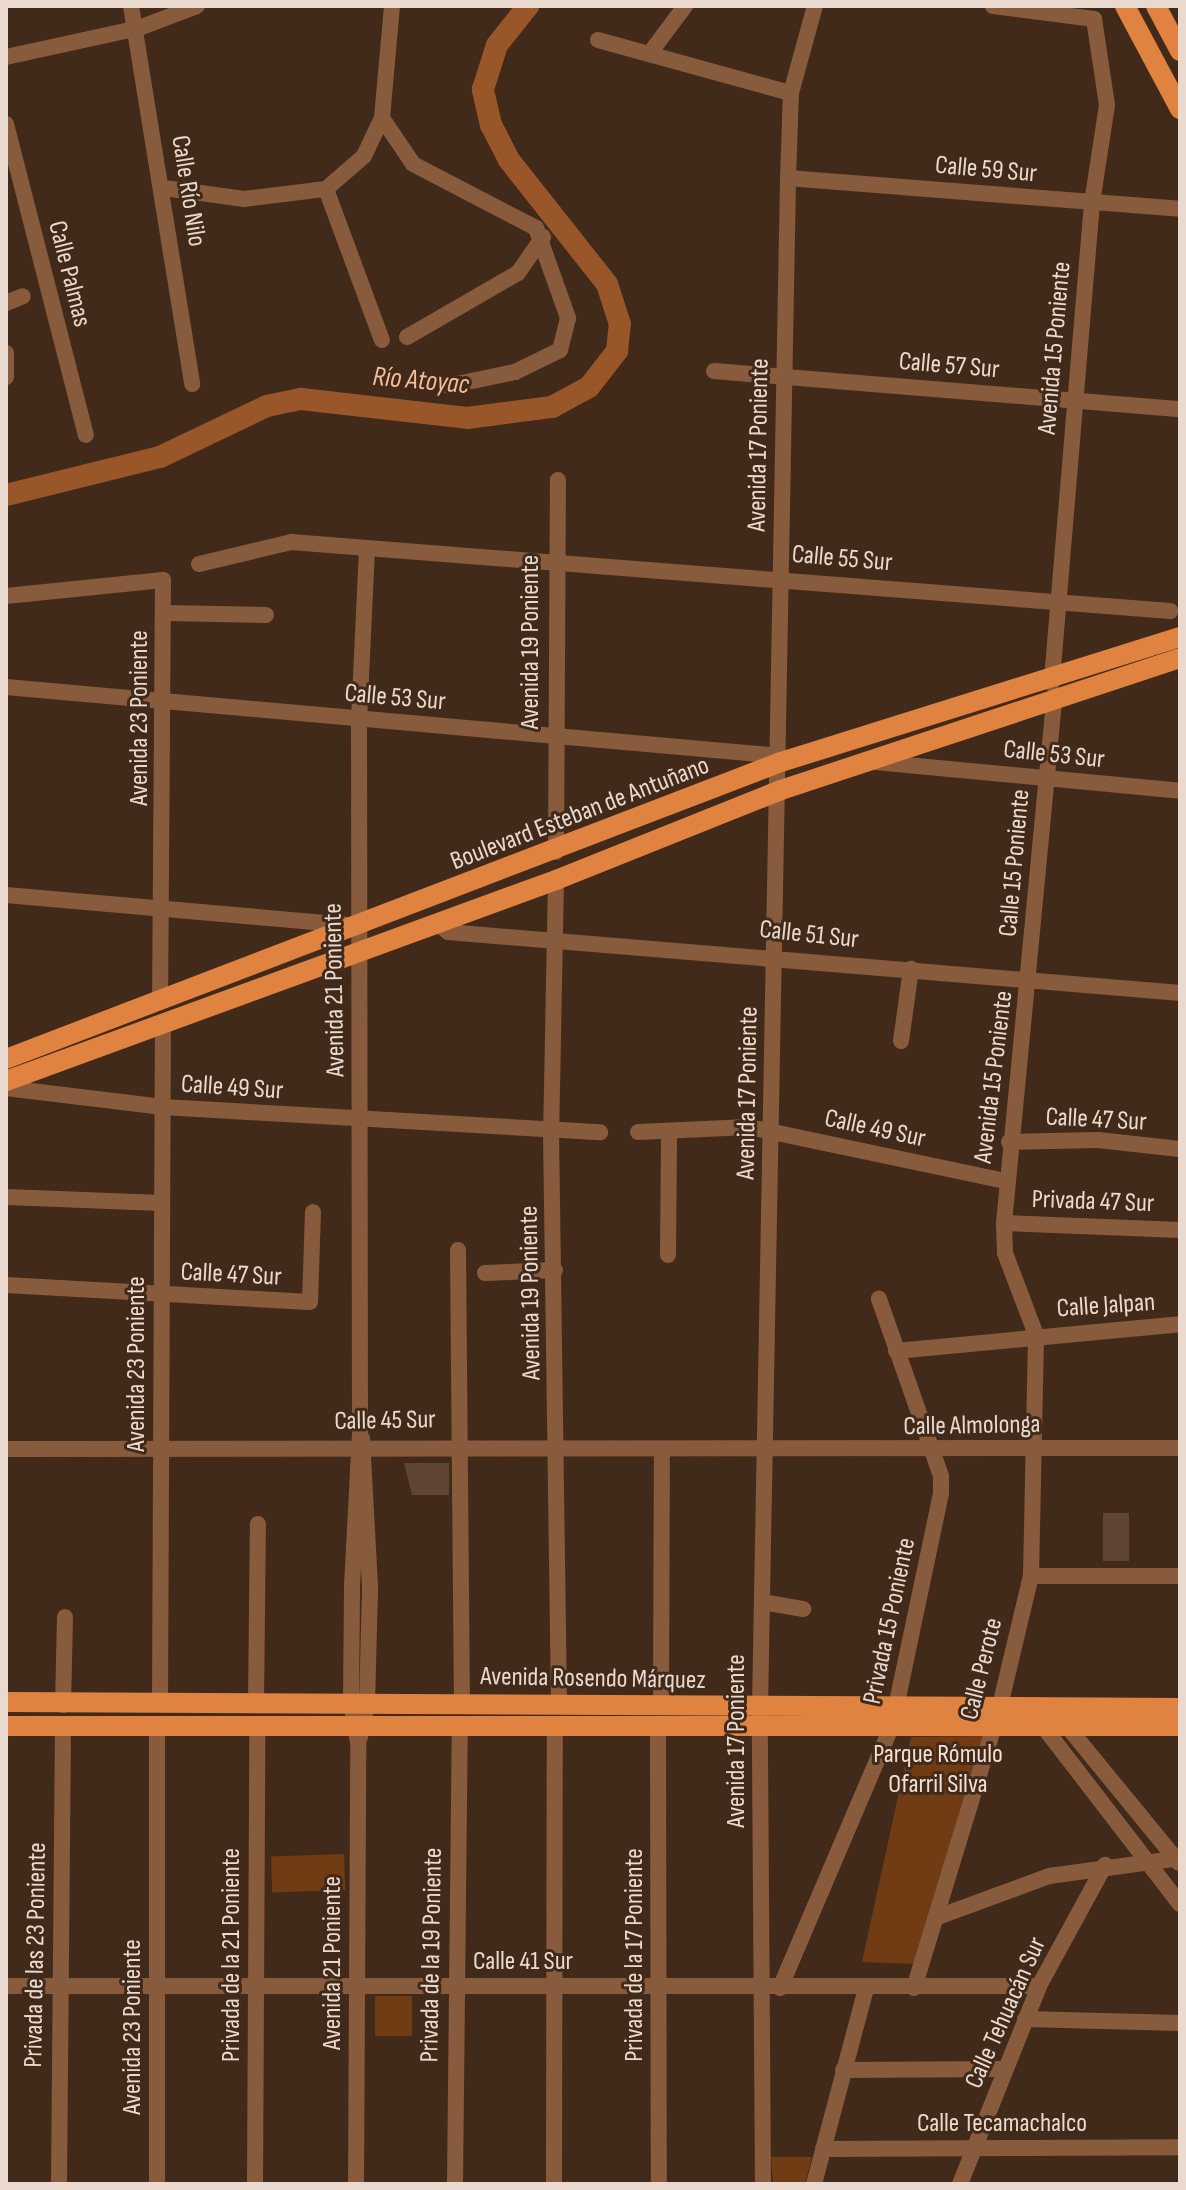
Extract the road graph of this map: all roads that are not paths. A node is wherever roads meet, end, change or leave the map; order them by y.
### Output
1 (131, 6) edge
2 (197, 6) edge
3 (392, 6) edge
4 (685, 6) edge
5 (815, 6) edge
6 (993, 6) edge
7 (1125, 6) edge
8 (1156, 6) edge
9 (139, 28) junction
10 (598, 40) dead end
11 (1180, 51) edge
12 (650, 53) junction
13 (6, 57) edge
14 (791, 93) junction
15 (1180, 109) edge
16 (382, 118) junction
17 (6, 124) edge
18 (788, 178) junction
19 (164, 188) junction
20 (326, 189) junction
21 (1092, 203) junction
22 (1180, 209) edge
23 (543, 237) junction
24 (23, 296) dead end
25 (6, 303) edge
26 (407, 337) dead end
27 (382, 340) dead end
28 (6, 353) edge
29 (714, 371) dead end
30 (6, 377) edge
31 (784, 377) junction
32 (192, 384) dead end
33 (448, 386) dead end
34 (1075, 401) junction
35 (1180, 409) edge
36 (86, 435) dead end
37 (558, 480) dead end
38 (367, 548) junction
39 (554, 558) junction
40 (199, 564) dead end
41 (781, 578) junction
42 (6, 596) edge
43 (1057, 601) junction
44 (1170, 611) dead end
45 (165, 613) junction
46 (266, 615) dead end
47 (1180, 637) edge
48 (1180, 658) edge
49 (6, 687) edge
50 (1053, 692) junction
51 (166, 705) junction
52 (359, 719) junction
53 (556, 736) junction
54 (781, 759) junction
55 (875, 762) junction
56 (1046, 778) junction
57 (781, 790) junction
58 (1180, 791) edge
59 (556, 852) junction
60 (556, 880) junction
61 (6, 895) edge
62 (161, 909) junction
63 (437, 923) junction
64 (357, 926) junction
65 (556, 939) junction
66 (358, 952) junction
67 (774, 955) junction
68 (911, 969) junction
69 (1030, 980) junction
70 (1180, 993) edge
71 (160, 1000) junction
72 (163, 1024) junction
73 (901, 1041) dead end
74 (6, 1059) edge
75 (6, 1081) edge
76 (6, 1088) edge
77 (163, 1107) junction
78 (360, 1121) junction
79 (551, 1131) junction
80 (669, 1131) junction
81 (600, 1132) dead end
82 (638, 1132) dead end
83 (772, 1132) junction
84 (1009, 1142) junction
85 (1180, 1149) edge
86 (1006, 1181) junction
87 (6, 1197) edge
88 (162, 1203) junction
89 (313, 1212) dead end
90 (1004, 1223) junction
91 (1180, 1230) edge
92 (458, 1250) dead end
93 (668, 1255) dead end
94 (555, 1270) junction
95 (485, 1273) dead end
96 (6, 1285) edge
97 (161, 1295) junction
98 (879, 1299) dead end
99 (1180, 1324) edge
100 (1036, 1335) junction
101 (896, 1351) junction
102 (360, 1441) junction
103 (460, 1444) junction
104 (558, 1445) junction
105 (1038, 1448) junction
106 (1180, 1448) edge
107 (6, 1449) edge
108 (162, 1450) junction
109 (662, 1451) junction
110 (928, 1451) junction
111 (765, 1452) junction
112 (258, 1524) dead end
113 (1031, 1576) junction
114 (1180, 1576) edge
115 (763, 1602) junction
116 (803, 1609) dead end
117 (65, 1617) dead end
118 (6, 1702) edge
119 (160, 1704) junction
120 (359, 1704) junction
121 (462, 1704) junction
122 (63, 1705) junction
123 (559, 1705) junction
124 (661, 1705) junction
125 (1180, 1708) edge
126 (256, 1715) junction
127 (760, 1716) junction
128 (894, 1718) junction
129 (996, 1718) junction
130 (1049, 1718) junction
131 (6, 1726) edge
132 (157, 1726) junction
133 (460, 1726) junction
134 (555, 1726) junction
135 (1180, 1726) edge
136 (63, 1727) junction
137 (658, 1727) junction
138 (358, 1732) junction
139 (1179, 1860) edge
140 (1147, 1861) junction
141 (1105, 1865) junction
142 (1180, 1904) edge
143 (935, 1918) junction
144 (6, 1986) edge
145 (58, 1986) junction
146 (157, 1986) junction
147 (256, 1986) junction
148 (455, 1986) junction
149 (555, 1986) junction
150 (1039, 1986) junction
151 (356, 1987) junction
152 (660, 1988) junction
153 (762, 1988) junction
154 (780, 1988) junction
155 (866, 1988) junction
156 (914, 1988) junction
157 (1025, 2019) junction
158 (1180, 2023) edge
159 (1004, 2069) junction
160 (843, 2070) junction
161 (1180, 2147) edge
162 (823, 2149) junction
163 (974, 2149) junction
164 (59, 2184) edge
165 (157, 2184) edge
166 (255, 2184) edge
167 (356, 2184) edge
168 (455, 2184) edge
169 (554, 2184) edge
170 (659, 2184) edge
171 (763, 2184) edge
172 (814, 2184) edge
173 (960, 2184) edge

1 - 9 street, Calle Río Nilo
2 - 9 street
3 - 16 street
4 - 12 street
5 - 14 street, Avenida 17 Poniente
6 - 21 street, Avenida 15 Poniente
7 - 15 main road
8 - 11 main road
9 - 13 street
9 - 19 street, Calle Río Nilo
10 - 12 street
12 - 14 street
14 - 18 street, Avenida 17 Poniente
16 - 20 street
16 - 23 street
17 - 36 street, Calle Palmas
18 - 21 street, Calle 59 Sur
18 - 31 street, Avenida 17 Poniente
19 - 20 street
19 - 32 street, Calle Río Nilo
20 - 27 street
21 - 22 street, Calle 59 Sur
21 - 34 street, Avenida 15 Poniente
23 - 26 street
23 - 33 street
24 - 25 street
28 - 30 street
29 - 31 street, Calle 57 Sur
31 - 34 street, Calle 57 Sur
31 - 41 street, Avenida 17 Poniente
34 - 35 street, Calle 57 Sur
34 - 43 street, Avenida 15 Poniente
37 - 39 street, Avenida 19 Poniente
38 - 39 street, Calle 55 Sur
38 - 40 street, Calle 55 Sur
38 - 52 street, Avenida 21 Poniente
39 - 41 street, Calle 55 Sur
39 - 53 street, Avenida 19 Poniente
41 - 43 street, Calle 55 Sur
41 - 54 street, Avenida 17 Poniente
42 - 45 street, Avenida 23 Poniente
43 - 44 street, Calle 55 Sur
43 - 50 street, Avenida 15 Poniente
45 - 46 street
45 - 51 street, Avenida 23 Poniente
47 - 50 main road, Boulevard Esteban de Antuñano
48 - 50 main road, Boulevard Esteban de Antuñano
49 - 51 street, Calle 53 Sur
50 - 54 main road, Boulevard Esteban de Antuñano
50 - 55 main road, Boulevard Esteban de Antuñano
50 - 56 street, Calle 15 Poniente
51 - 52 street, Calle 53 Sur
51 - 62 street, Avenida 23 Poniente
52 - 53 street, Calle 53 Sur
52 - 64 street, Avenida 21 Poniente
53 - 54 street, Calle 53 Sur
53 - 59 street, Avenida 19 Poniente
54 - 57 street, Avenida 17 Poniente
54 - 59 main road, Boulevard Esteban de Antuñano
55 - 56 street, Calle 53 Sur
55 - 57 main road, Boulevard Esteban de Antuñano
56 - 58 street, Calle 53 Sur
56 - 69 street, Calle 15 Poniente
57 - 60 main road, Boulevard Esteban de Antuñano
57 - 67 street, Avenida 17 Poniente
59 - 64 main road, Boulevard Esteban de Antuñano
60 - 63 main road, Boulevard Esteban de Antuñano
60 - 65 street, Avenida 19 Poniente
61 - 62 street
62 - 64 street
62 - 71 street, Avenida 23 Poniente
63 - 65 street, Calle 51 Sur
63 - 66 main road, Boulevard Esteban de Antuñano
64 - 66 street, Avenida 21 Poniente
64 - 71 main road, Boulevard Esteban de Antuñano
65 - 67 street, Calle 51 Sur
65 - 79 street, Avenida 19 Poniente
66 - 72 main road, Boulevard Esteban de Antuñano
66 - 78 street, Avenida 21 Poniente
67 - 68 street, Calle 51 Sur
67 - 83 street, Avenida 17 Poniente
68 - 69 street, Calle 51 Sur
68 - 73 street
69 - 70 street, Calle 51 Sur
69 - 84 street, Avenida 15 Poniente
71 - 74 main road, Boulevard Esteban de Antuñano
72 - 75 main road, Boulevard Esteban de Antuñano
72 - 77 street, Avenida 23 Poniente
76 - 77 street, Calle 49 Sur
77 - 78 street, Calle 49 Sur
77 - 88 street, Avenida 23 Poniente
78 - 79 street, Calle 49 Sur
78 - 102 street, Avenida 21 Poniente
79 - 81 street, Calle 49 Sur
79 - 94 street, Avenida 19 Poniente
80 - 82 street, Calle 49 Sur
80 - 83 street, Calle 49 Sur
80 - 93 street
83 - 86 street, Calle 49 Sur
83 - 111 street, Avenida 17 Poniente
84 - 85 street, Calle 47 Sur
84 - 86 street, Avenida 15 Poniente
86 - 90 street, Avenida 15 Poniente
87 - 88 street
88 - 97 street, Avenida 23 Poniente
89 - 97 street, Calle 47 Sur
90 - 91 street, Privada 47 Sur
90 - 100 street, Avenida 15 Poniente
92 - 103 street
94 - 95 street
94 - 104 street, Avenida 19 Poniente
96 - 97 street, Calle 47 Sur
97 - 108 street, Avenida 23 Poniente
98 - 101 street, Privada 15 Poniente
99 - 100 street, Calle Jalpan
100 - 101 street, Calle Jalpan
100 - 105 street, Calle Perote
101 - 110 street, Privada 15 Poniente
102 - 103 street, Calle 45 Sur
102 - 108 street, Calle 45 Sur
102 - 120 street, Avenida 21 Poniente
103 - 104 street, Calle 45 Sur
103 - 121 street
104 - 109 street, Calle 45 Sur
104 - 123 street, Avenida 19 Poniente
105 - 106 street, Calle Almolonga
105 - 110 street, Calle Almolonga
105 - 113 street, Calle Perote
107 - 108 street, Calle 45 Sur
108 - 119 street, Avenida 23 Poniente
109 - 111 street, Calle 45 Sur
109 - 124 street
110 - 111 street, Calle Almolonga
110 - 128 street, Privada 15 Poniente
111 - 115 street, Avenida 17 Poniente
112 - 126 street, Privada de la 21 Poniente
113 - 114 street
113 - 129 street, Calle Perote
115 - 116 street
115 - 127 street, Avenida 17 Poniente
117 - 122 street
118 - 122 main road, Avenida Rosendo Márquez
119 - 122 main road, Avenida Rosendo Márquez
119 - 126 main road, Avenida Rosendo Márquez
120 - 121 main road, Avenida Rosendo Márquez
120 - 126 main road, Avenida Rosendo Márquez
120 - 138 street, Avenida 21 Poniente
121 - 123 main road, Avenida Rosendo Márquez
123 - 124 main road, Avenida Rosendo Márquez
124 - 127 main road, Avenida Rosendo Márquez
125 - 130 main road, Avenida Rosendo Márquez
126 - 132 main road, Avenida Rosendo Márquez
126 - 138 main road, Avenida Rosendo Márquez
126 - 147 street, Privada de la 21 Poniente
127 - 128 main road, Avenida Rosendo Márquez
127 - 137 main road, Avenida Rosendo Márquez
127 - 153 street, Avenida 17 Poniente
128 - 129 main road, Avenida Rosendo Márquez
128 - 154 street, Privada 15 Poniente
129 - 130 main road, Avenida Rosendo Márquez
129 - 143 street, Calle Perote
130 - 135 main road, Avenida Rosendo Márquez
130 - 139 street
130 - 140 street
131 - 136 main road, Avenida Rosendo Márquez
132 - 136 main road, Avenida Rosendo Márquez
132 - 146 street, Avenida 23 Poniente
133 - 134 main road, Avenida Rosendo Márquez
133 - 138 main road, Avenida Rosendo Márquez
133 - 148 street, Privada de la 19 Poniente
134 - 137 main road, Avenida Rosendo Márquez
134 - 149 street
136 - 145 street, Privada de las 23 Poniente
137 - 152 street, Privada de la 17 Poniente
138 - 151 street, Avenida 21 Poniente
139 - 140 street
140 - 141 street
140 - 142 street
141 - 143 street
141 - 150 street, Calle Tehuacán Sur
143 - 156 street, Calle Perote
144 - 145 street, Calle 41 Sur
145 - 146 street, Calle 41 Sur
145 - 164 street, Privada de las 23 Poniente
146 - 147 street, Calle 41 Sur
146 - 165 street, Avenida 23 Poniente
147 - 151 street, Calle 41 Sur
147 - 166 street, Privada de la 21 Poniente
148 - 149 street, Calle 41 Sur
148 - 151 street, Calle 41 Sur
148 - 168 street, Privada de la 19 Poniente
149 - 152 street, Calle 41 Sur
149 - 169 street
150 - 156 street, Calle 41 Sur
150 - 157 street, Calle Tehuacán Sur
151 - 167 street, Avenida 21 Poniente
152 - 153 street, Calle 41 Sur
152 - 170 street, Privada de la 17 Poniente
153 - 154 street, Calle 41 Sur
153 - 171 street, Avenida 17 Poniente
154 - 155 street, Calle 41 Sur
155 - 156 street, Calle 41 Sur
155 - 160 street
157 - 158 street
157 - 159 street, Calle Tehuacán Sur
159 - 160 street
159 - 163 street, Calle Tehuacán Sur
160 - 162 street
161 - 163 street, Calle Tecamachalco
162 - 163 street, Calle Tecamachalco
162 - 172 street
163 - 173 street, Calle Tehuacán Sur

